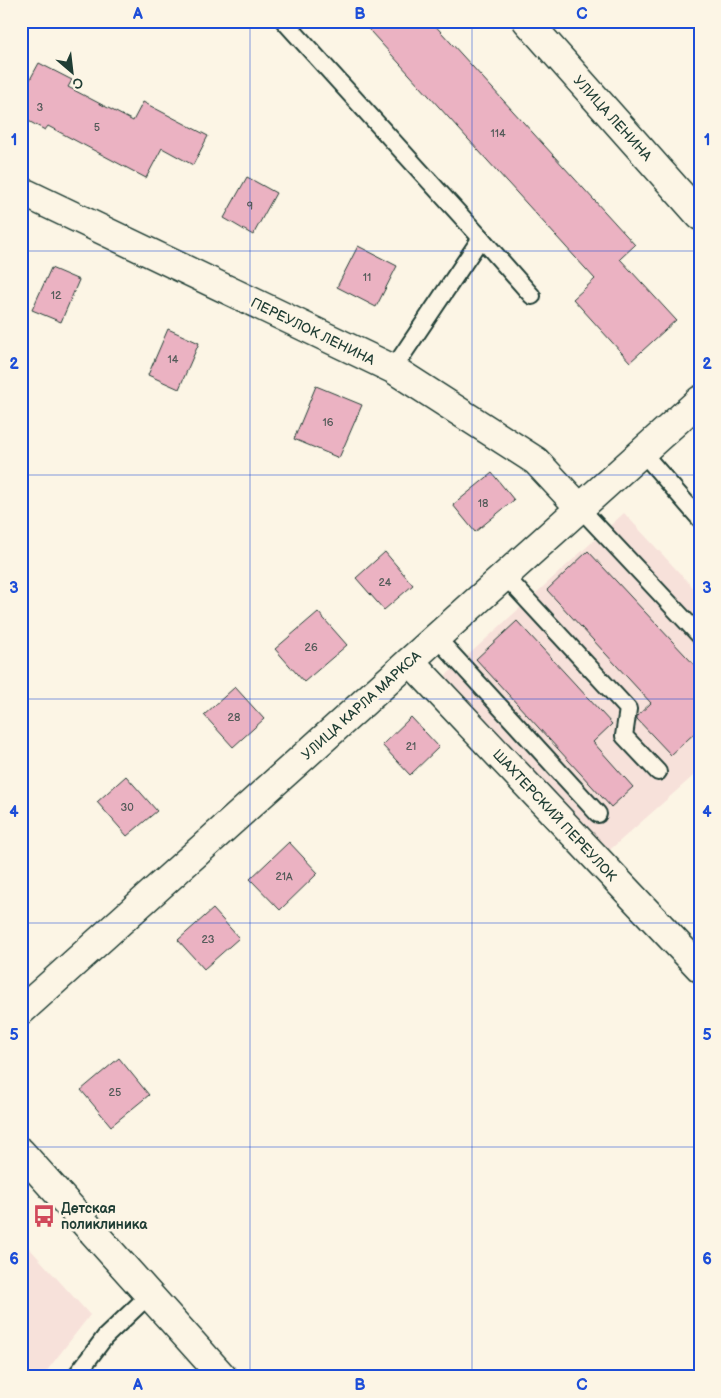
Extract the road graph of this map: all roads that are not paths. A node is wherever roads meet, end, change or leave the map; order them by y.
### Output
1 (284, 21) edge
2 (527, 21) edge
3 (21, 191) edge
4 (700, 216) edge
5 (482, 238) junction
6 (532, 296) dead end
7 (393, 369) junction
8 (700, 400) edge
9 (642, 452) junction
10 (580, 508) junction
11 (700, 519) edge
12 (504, 576) junction
13 (700, 636) edge
14 (436, 637) junction
15 (410, 661) junction
16 (658, 772) dead end
17 (598, 814) dead end
18 (700, 968) edge
19 (21, 1011) edge
20 (21, 1152) edge
21 (149, 1294) junction
22 (75, 1377) edge
23 (223, 1377) edge

1 - 5 lane
2 - 4 street, УЛИЦА ЛЕНИНА
3 - 7 street, ПЕРЕУЛОК ЛЕНИНА
5 - 6 lane
5 - 7 lane
7 - 10 street, ПЕРЕУЛОК ЛЕНИНА
8 - 9 street, УЛИЦА КАРЛА МАРКСА
9 - 10 street, УЛИЦА КАРЛА МАРКСА
9 - 11 lane
10 - 12 street, УЛИЦА КАРЛА МАРКСА
10 - 13 lane
12 - 14 street, УЛИЦА КАРЛА МАРКСА
12 - 16 lane
14 - 15 street, УЛИЦА КАРЛА МАРКСА
14 - 17 lane
15 - 18 street, ШАХТЕРСКИЙ ПЕРЕУЛОК
15 - 19 street, УЛИЦА КАРЛА МАРКСА
20 - 21 street
21 - 22 lane
21 - 23 street

